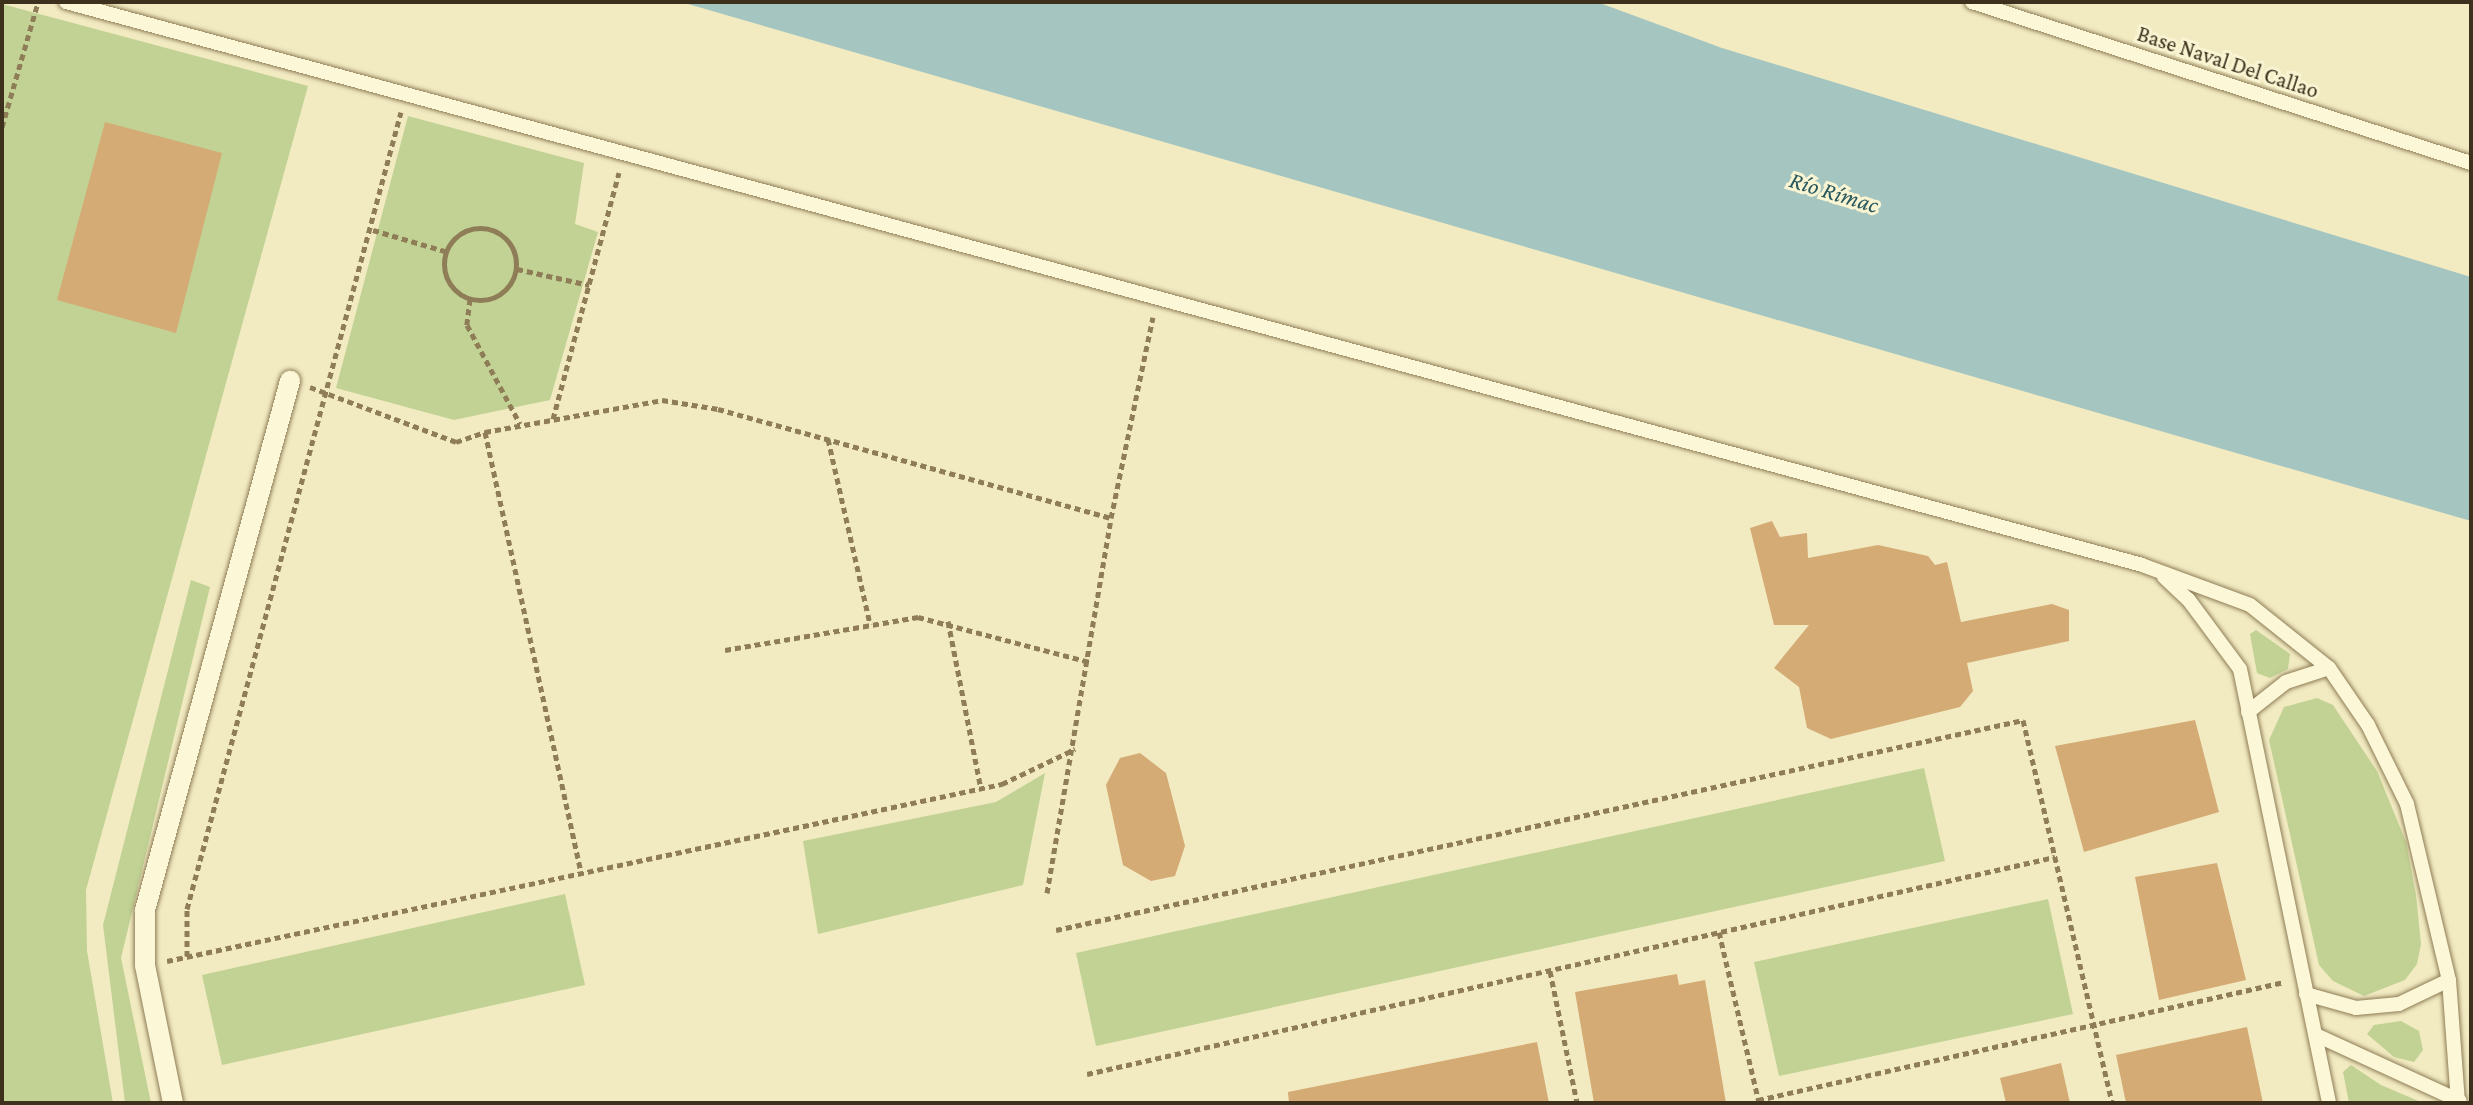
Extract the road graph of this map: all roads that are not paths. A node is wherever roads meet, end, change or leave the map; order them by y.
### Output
1 (66, 2) edge
2 (1972, 2) edge
3 (2471, 163) edge
4 (290, 381) road end
5 (2157, 571) junction
6 (2329, 668) junction
7 (2248, 712) junction
8 (2449, 980) junction
9 (2306, 994) junction
10 (2316, 1035) junction
11 (2459, 1102) edge
12 (173, 1103) edge
13 (2329, 1103) edge

1 - 5 lane
2 - 3 lane, Base Naval Del Callao
4 - 12 street
5 - 6 lane
5 - 7 lane
6 - 7 lane
6 - 8 lane
7 - 9 lane
8 - 9 lane
8 - 11 lane
9 - 10 lane
10 - 11 lane
10 - 13 lane

